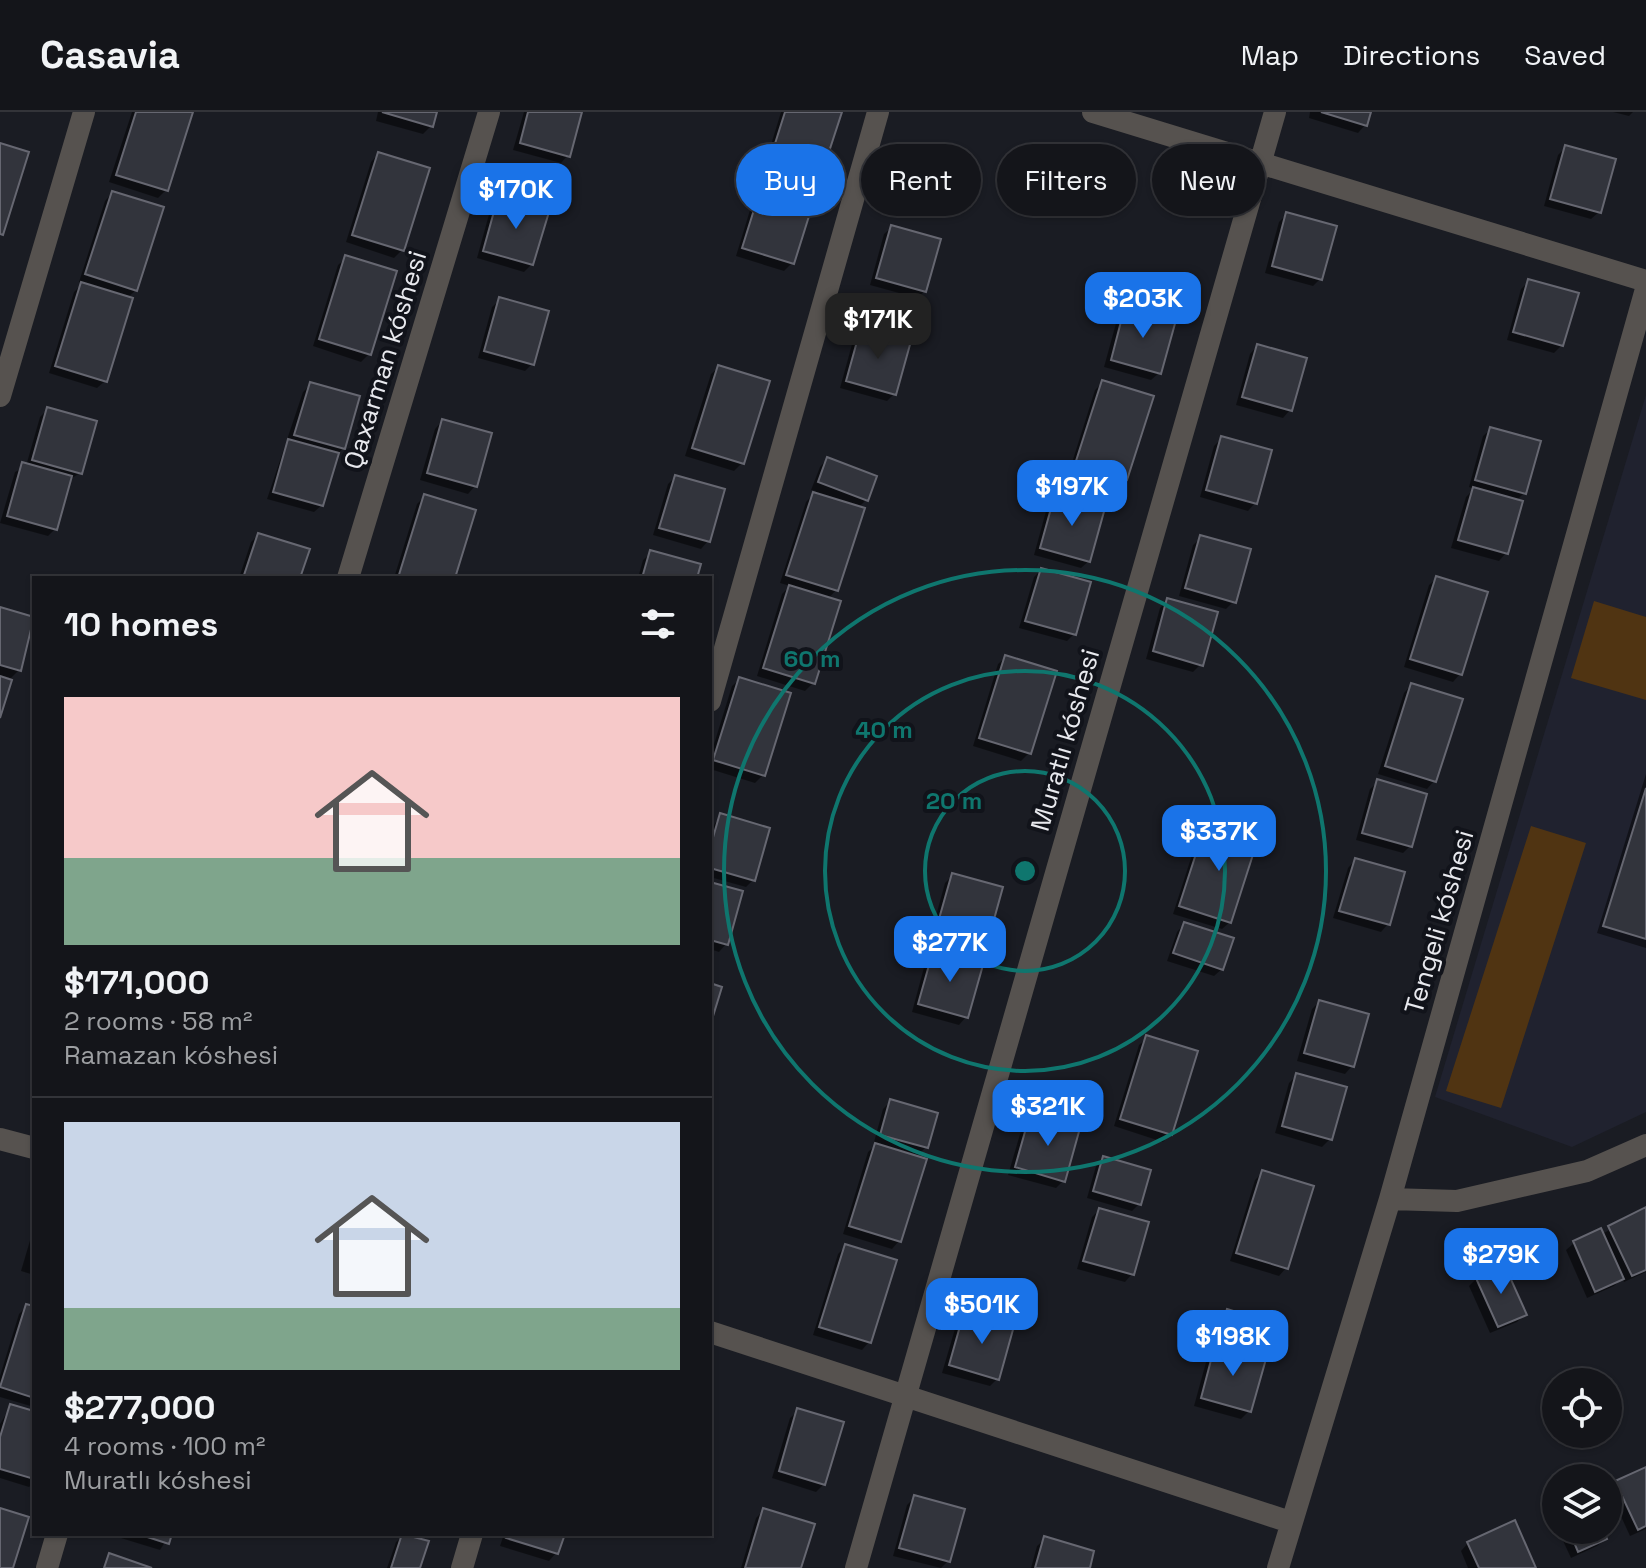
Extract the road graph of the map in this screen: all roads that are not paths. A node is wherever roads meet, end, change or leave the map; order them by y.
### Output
1 (84, 112) edge
2 (489, 112) edge
3 (878, 112) edge
4 (1093, 112) edge
5 (1275, 112) edge
6 (1193, 144) edge
7 (1265, 145) edge
8 (1265, 167) edge
9 (1244, 216) edge
10 (1646, 281) edge
11 (1646, 289) edge
12 (0, 396) edge
13 (349, 576) edge
14 (712, 694) edge
15 (0, 1139) edge
16 (1646, 1145) edge
17 (32, 1147) edge
18 (1390, 1199) junction
19 (712, 1333) edge
20 (907, 1395) junction
21 (1290, 1522) junction
22 (56, 1536) edge
23 (471, 1536) edge
24 (47, 1568) edge
25 (462, 1568) edge
26 (856, 1568) edge
27 (1278, 1568) edge

1 - 12 street
2 - 13 street, Qaxarman kóshesi
3 - 14 street
4 - 6 street
5 - 7 street, Muratlı kóshesi
8 - 10 street
9 - 20 street, Muratlı kóshesi
11 - 18 street, Tengeli kóshesi
15 - 17 street
16 - 18 street
18 - 21 street, Tengeli kóshesi
19 - 20 street
20 - 21 street
20 - 26 street, Muratlı kóshesi
21 - 27 street, Tengeli kóshesi
22 - 24 street
23 - 25 street

